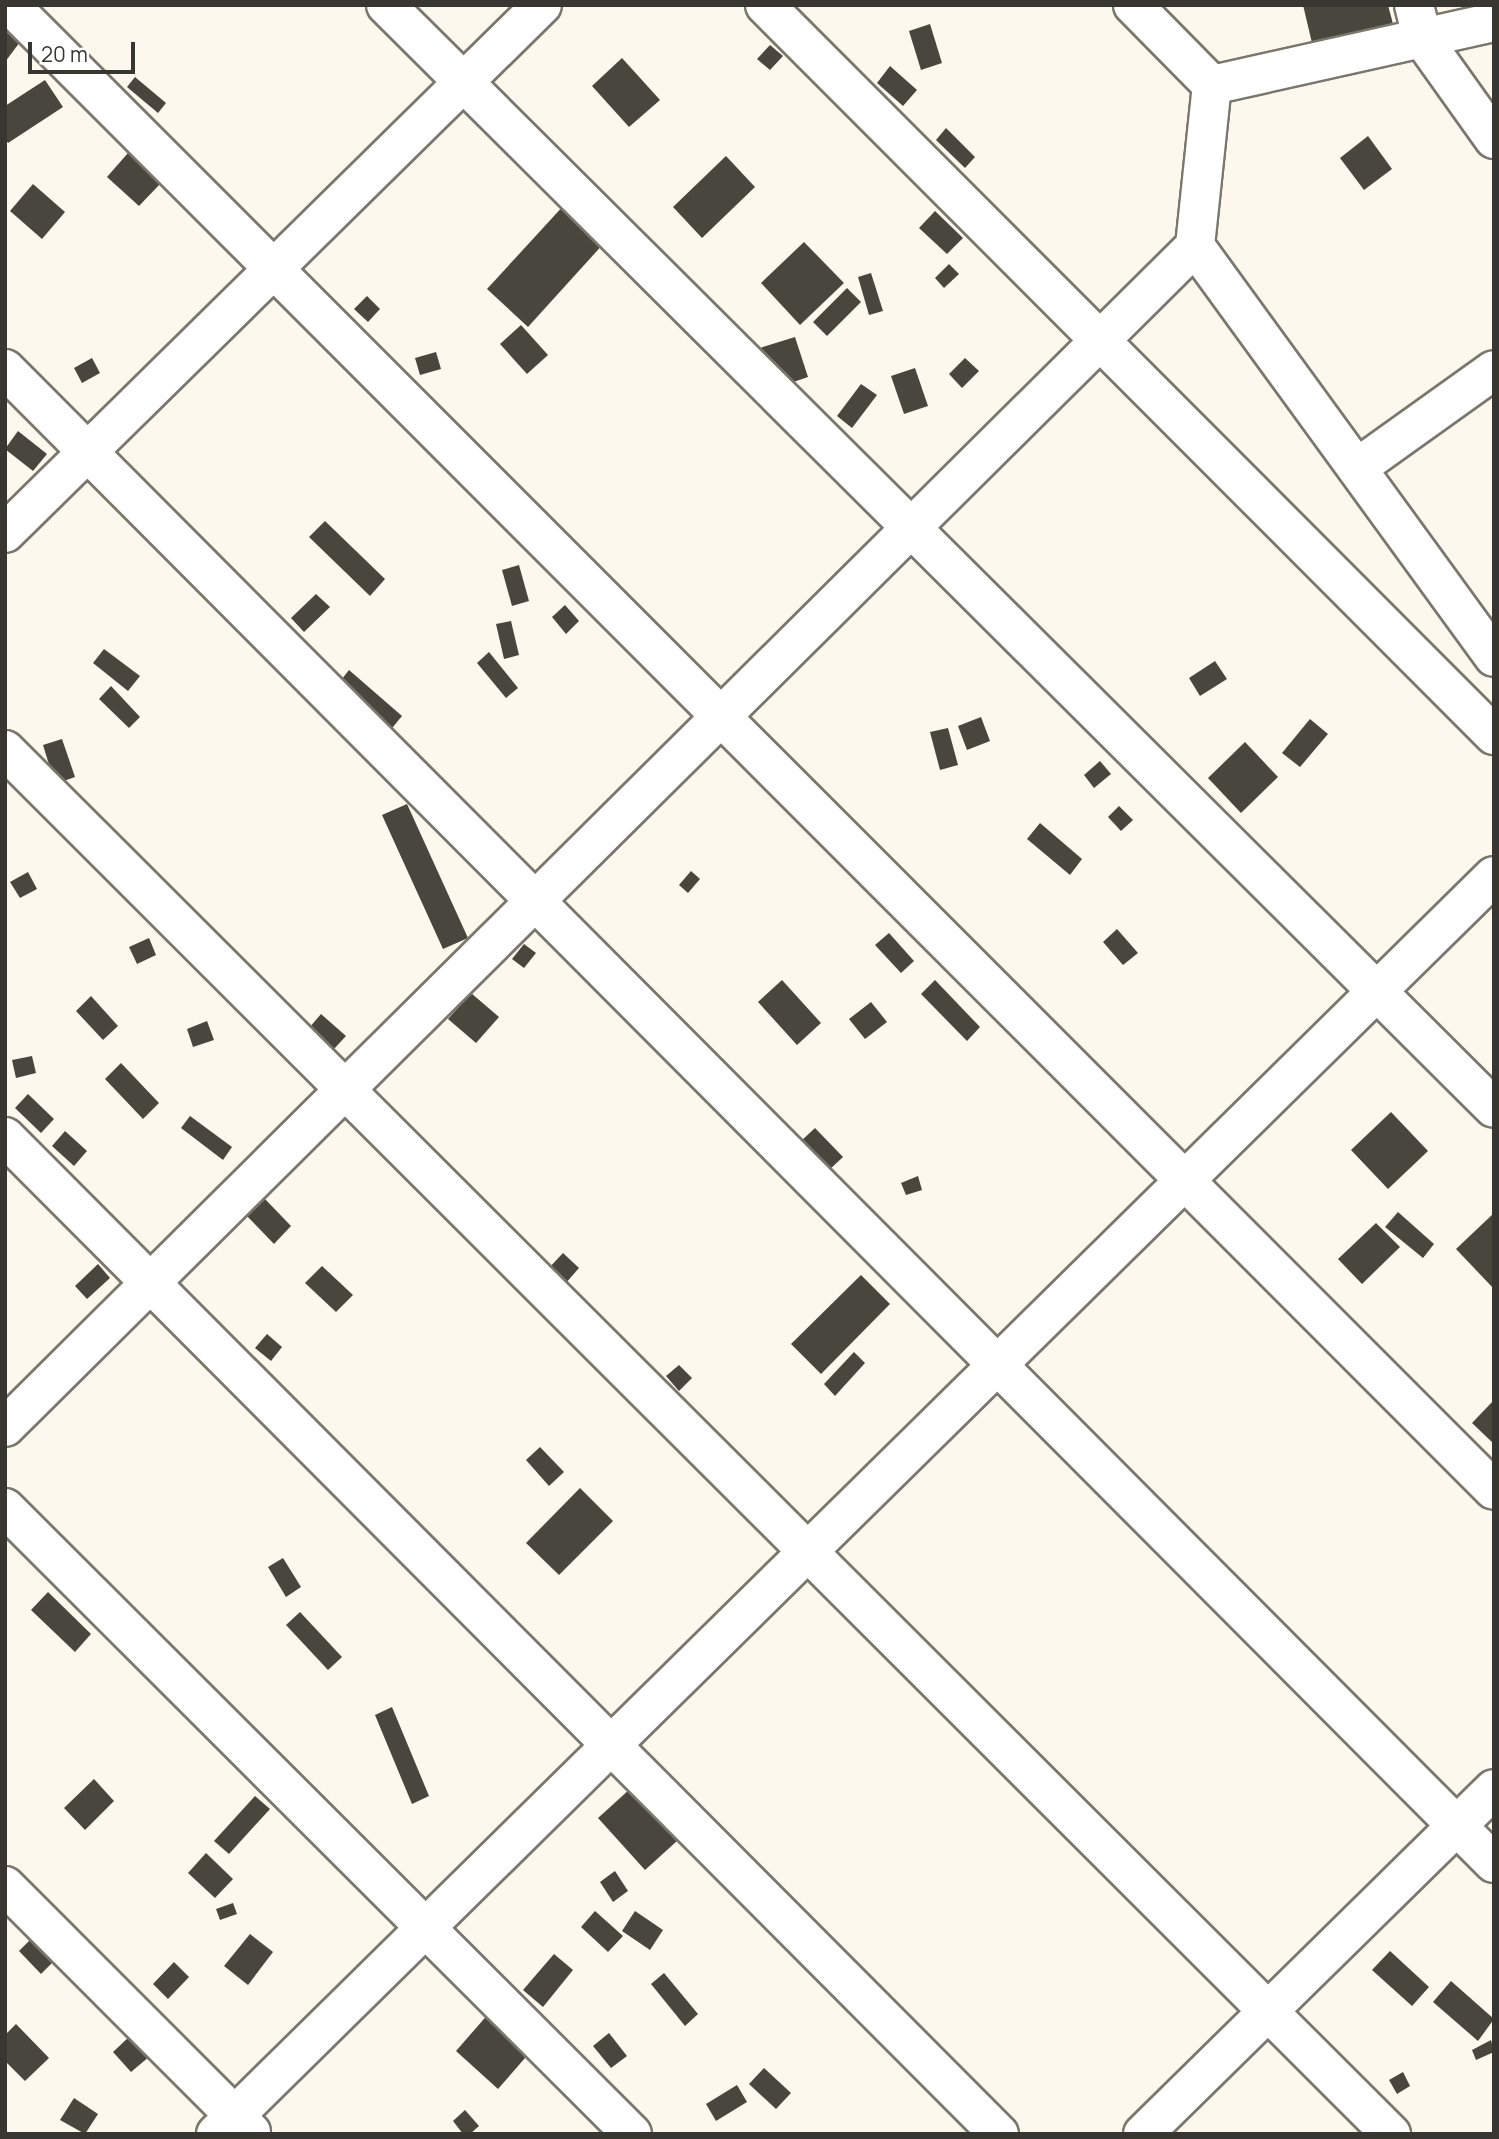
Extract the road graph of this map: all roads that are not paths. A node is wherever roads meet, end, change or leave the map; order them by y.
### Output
1 (10, 5) edge
2 (386, 5) edge
3 (542, 5) edge
4 (765, 5) edge
5 (1133, 5) edge
6 (1418, 22) edge
7 (1494, 22) edge
8 (464, 82) junction
9 (1212, 85) junction
10 (1494, 139) edge
11 (1195, 246) junction
12 (274, 269) junction
13 (1100, 341) junction
14 (5, 369) edge
15 (1494, 370) edge
16 (88, 452) junction
17 (1357, 468) junction
18 (912, 528) junction
19 (5, 533) edge
20 (1494, 657) edge
21 (721, 717) junction
22 (1494, 735) edge
23 (5, 750) edge
24 (1494, 876) edge
25 (535, 901) junction
26 (1377, 992) junction
27 (346, 1090) junction
28 (1494, 1108) edge
29 (5, 1137) edge
30 (1185, 1181) junction
31 (151, 1283) junction
32 (998, 1365) junction
33 (5, 1427) edge
34 (1494, 1490) edge
35 (5, 1508) edge
36 (808, 1551) junction
37 (611, 1745) junction
38 (1494, 1789) edge
39 (1456, 1826) junction
40 (1494, 1863) edge
41 (5, 1886) edge
42 (425, 1927) junction
43 (1268, 2011) junction
44 (234, 2128) edge
45 (632, 2134) edge
46 (999, 2134) edge
47 (1143, 2134) edge
48 (1391, 2134) edge

1 - 12 street
2 - 8 street
3 - 8 street
4 - 13 street
5 - 9 street
6 - 7 street
6 - 9 street
6 - 10 street
8 - 12 street
8 - 18 street
9 - 11 street
11 - 13 street
11 - 17 street
12 - 16 street
12 - 21 street
13 - 18 street
13 - 22 street
14 - 16 street
15 - 17 street
16 - 19 street
16 - 25 street
17 - 20 street
18 - 21 street
18 - 26 street
21 - 25 street
21 - 30 street
23 - 27 street
24 - 26 street
25 - 27 street
25 - 32 street
26 - 28 street
26 - 30 street
27 - 31 street
27 - 36 street
29 - 31 street
30 - 32 street
30 - 34 street
31 - 33 street
31 - 37 street
32 - 36 street
32 - 39 street
35 - 42 street
36 - 37 street
36 - 43 street
37 - 42 street
37 - 46 street
38 - 39 street
39 - 40 street
39 - 43 street
41 - 44 street
42 - 44 street
42 - 45 street
43 - 47 street
43 - 48 street

